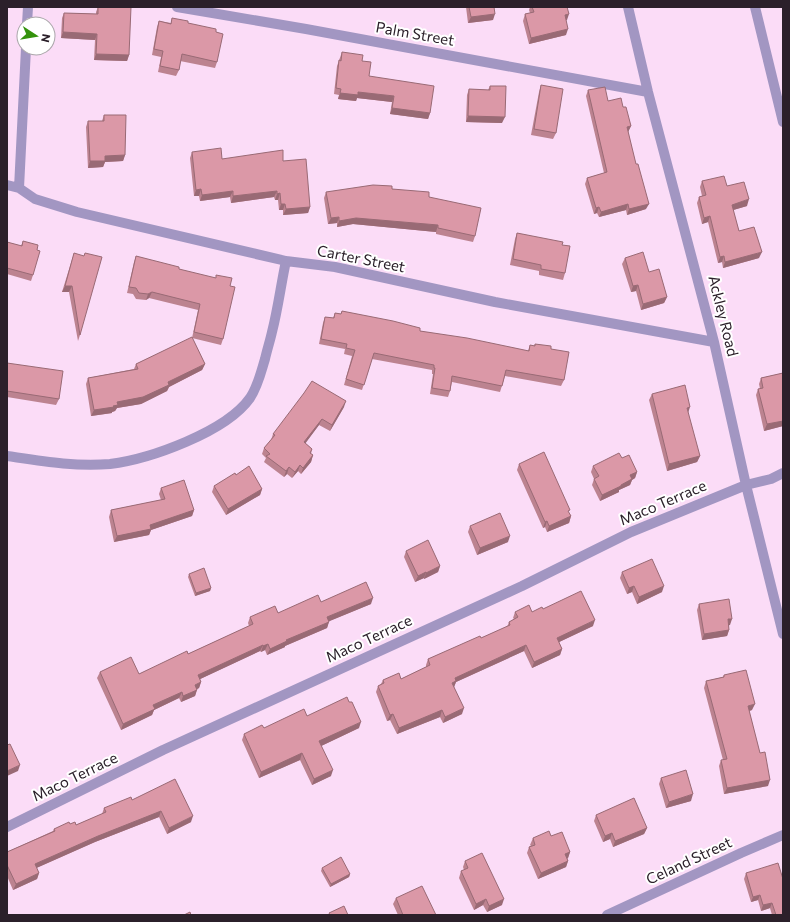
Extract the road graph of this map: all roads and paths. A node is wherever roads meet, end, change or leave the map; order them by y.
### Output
1 (177, 7) edge
2 (628, 7) edge
3 (755, 7) edge
4 (26, 56) edge
5 (648, 92) junction
6 (783, 122) edge
7 (7, 185) edge
8 (19, 188) junction
9 (286, 261) junction
10 (714, 342) junction
11 (7, 456) edge
12 (783, 473) edge
13 (746, 485) junction
14 (783, 634) edge
15 (7, 827) edge
16 (783, 836) edge
17 (607, 915) edge

1 - 5 street, Palm Street
2 - 5 street, Ackley Road
3 - 6 street
4 - 8 street
5 - 10 street, Ackley Road
7 - 8 street, Carter Street
8 - 9 street, Carter Street
9 - 10 street, Carter Street
9 - 11 street
10 - 13 street, Ackley Road
12 - 13 street, Maco Terrace
13 - 14 street, Ackley Road
13 - 15 street, Maco Terrace
16 - 17 street, Celand Street

